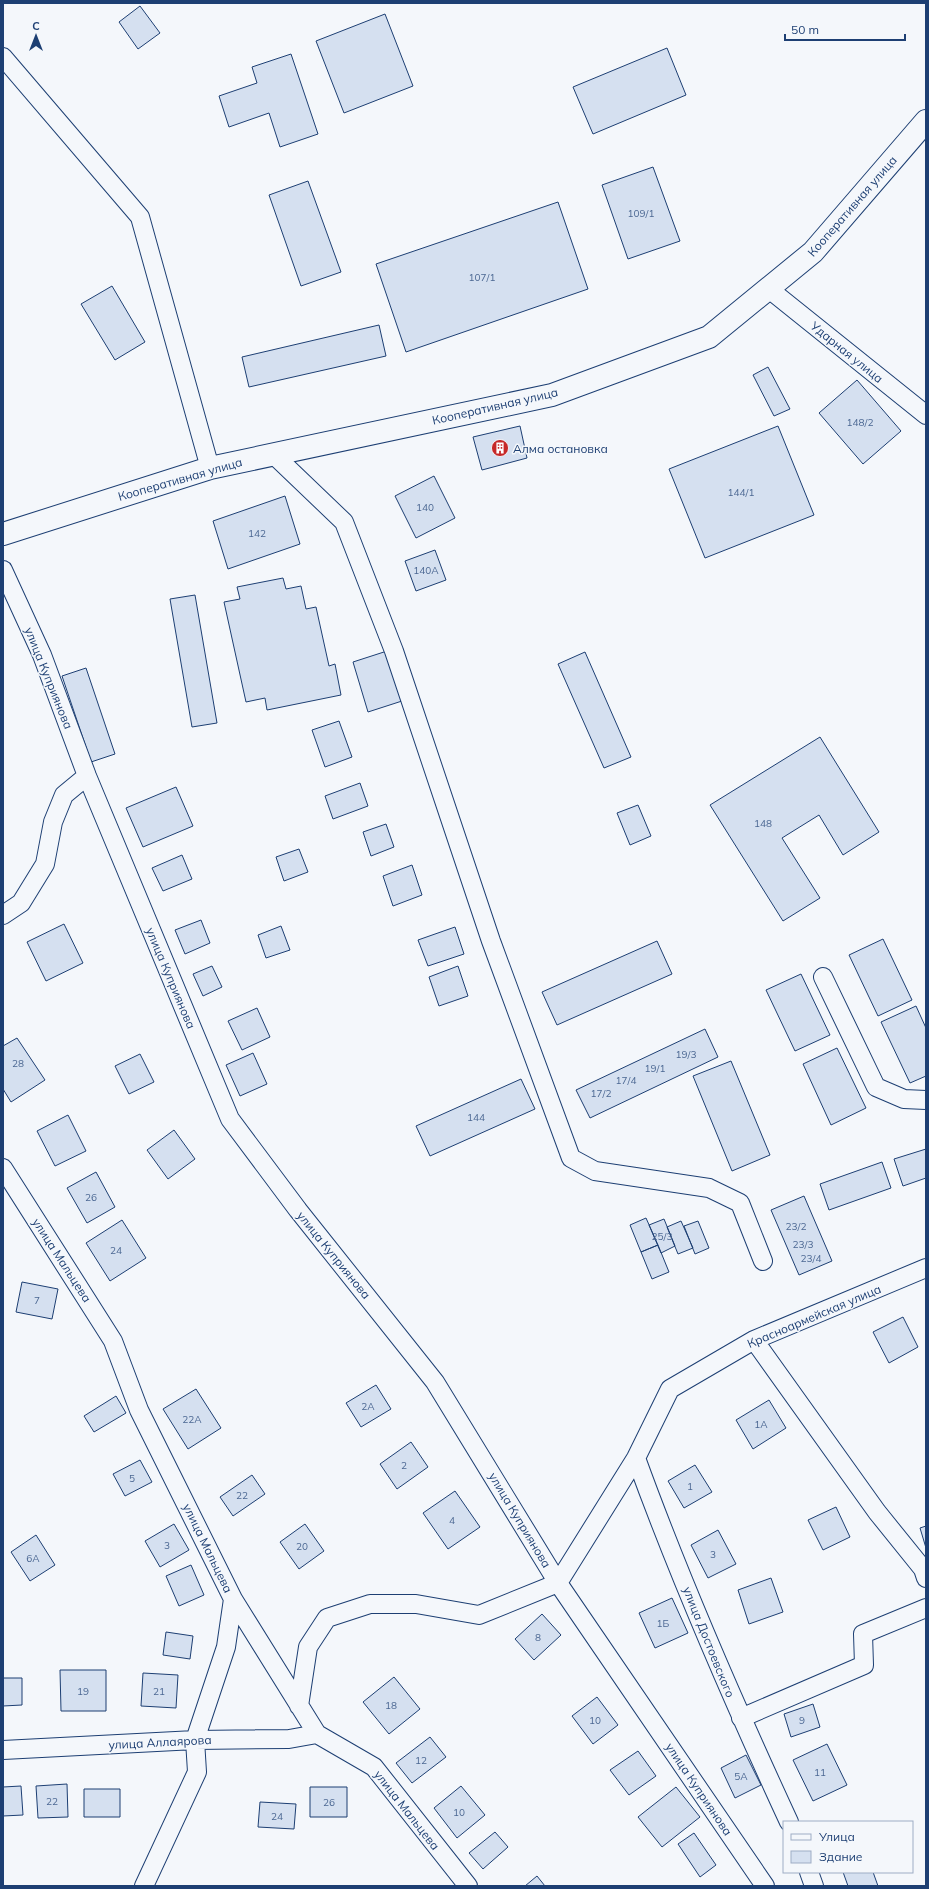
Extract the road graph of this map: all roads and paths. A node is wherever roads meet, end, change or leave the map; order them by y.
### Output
1 (3, 57) edge
2 (926, 121) edge
3 (769, 289) junction
4 (926, 415) edge
5 (273, 454) junction
6 (210, 468) junction
7 (3, 534) edge
8 (3, 570) edge
9 (87, 776) junction
10 (3, 915) edge
11 (823, 976) dead end
12 (926, 1100) edge
13 (3, 1168) edge
14 (762, 1261) dead end
15 (926, 1268) edge
16 (754, 1340) junction
17 (636, 1458) junction
18 (926, 1578) edge
19 (558, 1583) junction
20 (233, 1599) junction
21 (926, 1608) edge
22 (299, 1706) junction
23 (740, 1718) junction
24 (317, 1734) junction
25 (195, 1740) junction
26 (3, 1750) edge
27 (789, 1821) edge
28 (808, 1873) edge
29 (144, 1886) edge
30 (468, 1886) edge
31 (765, 1886) edge
32 (814, 1886) edge

1 - 6 street
2 - 3 main road, Кооперативная улица
3 - 4 street, Ударная улица
3 - 5 main road, Кооперативная улица
5 - 6 main road, Кооперативная улица
5 - 14 street
6 - 7 main road, Кооперативная улица
8 - 9 street, улица Куприянова
9 - 10 street
9 - 19 street, улица Куприянова
11 - 12 street
13 - 20 street, улица Мальцева
15 - 16 street, Красноармейская улица
16 - 17 street, Красноармейская улица
16 - 18 street
17 - 19 street, Красноармейская улица
17 - 23 street, улица Достоевского
19 - 22 street
19 - 31 street, улица Куприянова
20 - 22 street, улица Мальцева
20 - 25 street
21 - 23 street
22 - 24 street, улица Мальцева
23 - 27 street, улица Достоевского
24 - 25 street, улица Аллаярова
24 - 30 street, улица Мальцева
25 - 26 street, улица Аллаярова
25 - 29 street
28 - 32 street

